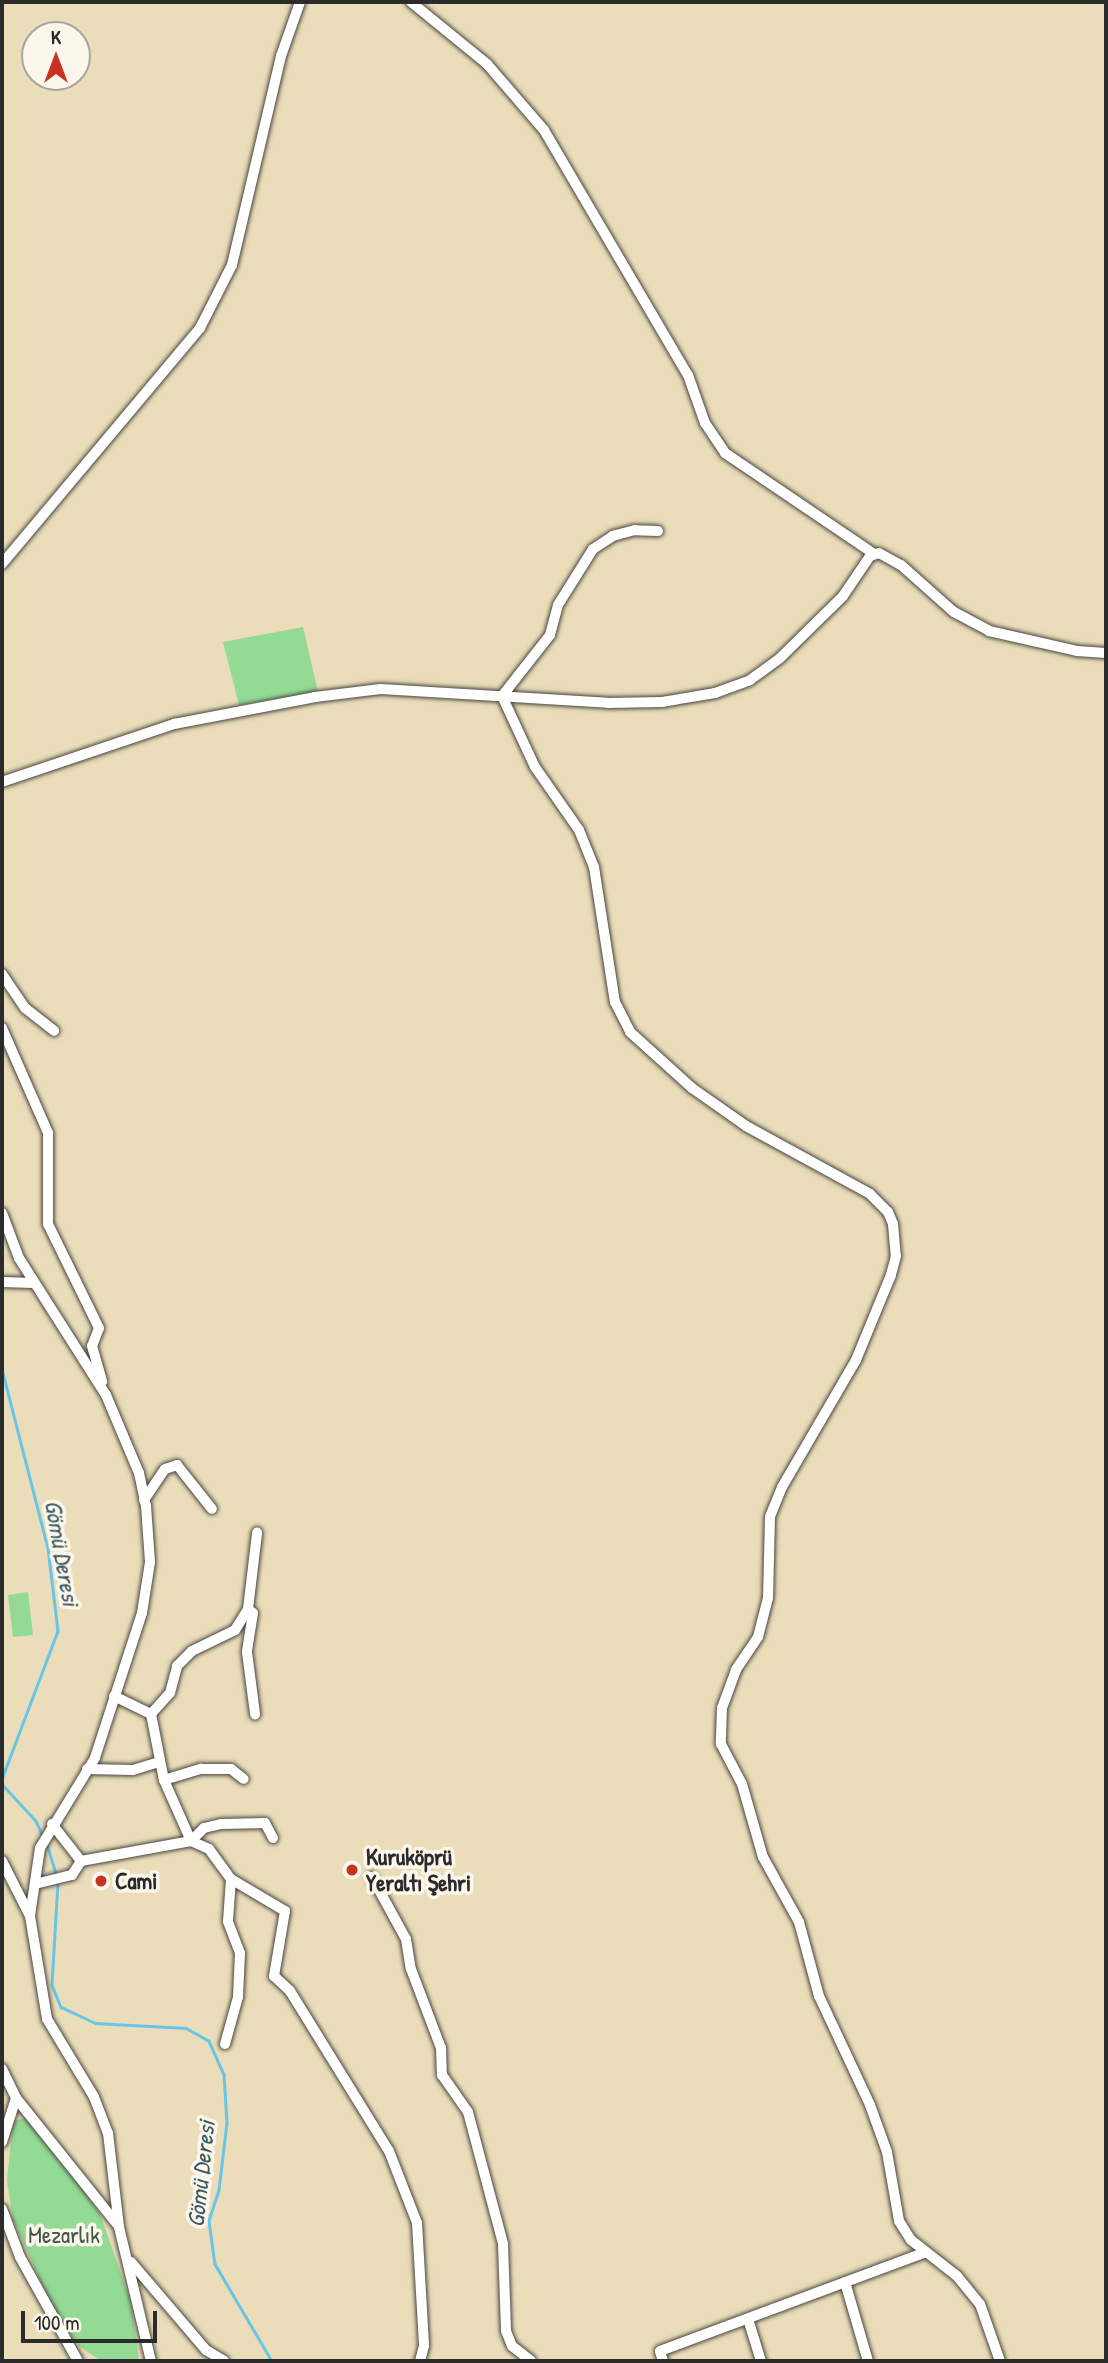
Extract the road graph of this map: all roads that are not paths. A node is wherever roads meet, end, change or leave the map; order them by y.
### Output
1 (300, 2) edge
2 (411, 2) edge
3 (658, 531) dead end
4 (874, 554) junction
5 (2, 565) edge
6 (1106, 653) edge
7 (502, 696) junction
8 (2, 782) edge
9 (2, 974) edge
10 (2, 1028) edge
11 (54, 1031) dead end
12 (2, 1213) edge
13 (2, 1282) edge
14 (34, 1283) junction
15 (106, 1395) junction
16 (144, 1500) junction
17 (212, 1509) dead end
18 (257, 1533) dead end
19 (248, 1609) junction
20 (114, 1696) junction
21 (151, 1714) junction
22 (255, 1714) dead end
23 (160, 1762) junction
24 (87, 1769) junction
25 (244, 1779) dead end
26 (164, 1780) junction
27 (52, 1824) junction
28 (273, 1838) dead end
29 (191, 1841) junction
30 (2, 1861) edge
31 (81, 1861) junction
32 (372, 1877) dead end
33 (231, 1880) junction
34 (35, 1884) junction
35 (30, 1916) junction
36 (225, 2044) dead end
37 (2, 2069) edge
38 (16, 2098) junction
39 (2, 2142) edge
40 (2, 2209) edge
41 (118, 2227) junction
42 (926, 2252) junction
43 (130, 2262) junction
44 (845, 2282) junction
45 (748, 2319) junction
46 (148, 2335) junction
47 (78, 2361) edge
48 (152, 2361) edge
49 (159, 2361) edge
50 (225, 2361) edge
51 (420, 2361) edge
52 (531, 2361) edge
53 (663, 2361) edge
54 (761, 2361) edge
55 (868, 2361) edge
56 (1000, 2361) edge

1 - 5 street
2 - 4 street
3 - 7 street
4 - 6 street
4 - 7 street
7 - 8 street
7 - 42 street
9 - 11 street
10 - 15 street
12 - 14 street
13 - 14 street
14 - 15 street
15 - 16 street
16 - 17 street
16 - 20 street
18 - 19 street
19 - 21 street
19 - 22 street
20 - 21 street
20 - 24 street
21 - 23 street
23 - 24 street
23 - 26 street
24 - 27 street
25 - 26 street
26 - 29 street
27 - 31 street
27 - 34 street
28 - 29 street
29 - 31 street
29 - 33 street
30 - 35 street
31 - 34 street
32 - 52 street
33 - 36 street
33 - 51 street
34 - 35 street
35 - 41 street
37 - 38 street
38 - 39 street
38 - 41 street
40 - 47 street
41 - 43 street
42 - 44 street
42 - 56 street
43 - 46 street
43 - 50 street
44 - 45 street
44 - 55 street
45 - 53 street
45 - 54 street
46 - 48 street
46 - 49 street

